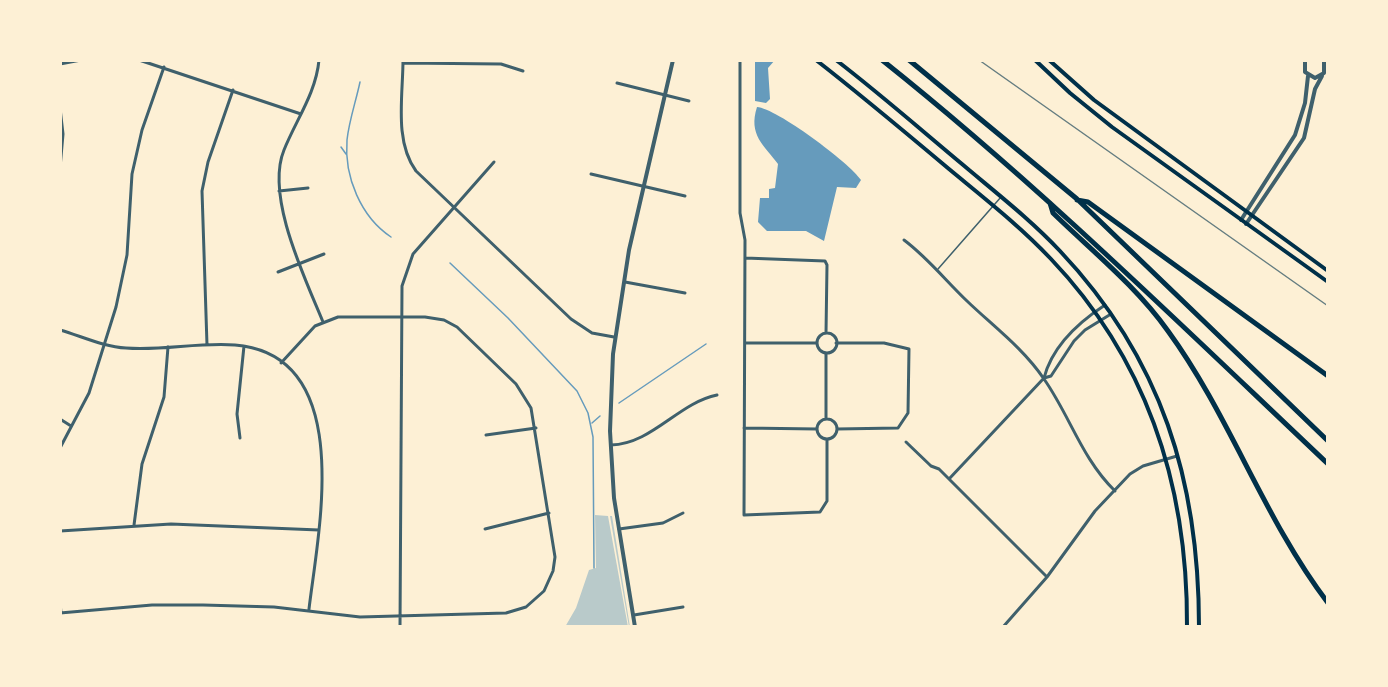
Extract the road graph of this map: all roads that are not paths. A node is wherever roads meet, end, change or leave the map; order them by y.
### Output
1 (81, 60) edge
2 (139, 60) edge
3 (319, 60) edge
4 (673, 60) edge
5 (740, 60) edge
6 (816, 60) edge
7 (836, 60) edge
8 (882, 60) edge
9 (909, 60) edge
10 (1035, 60) edge
11 (1049, 60) edge
12 (1305, 60) edge
13 (1324, 60) edge
14 (403, 62) edge
15 (60, 64) edge
16 (164, 67) junction
17 (522, 72) dead end
18 (1308, 76) junction
19 (1322, 76) junction
20 (617, 83) dead end
21 (233, 90) junction
22 (665, 94) junction
23 (689, 101) dead end
24 (60, 108) edge
25 (301, 114) junction
26 (60, 116) edge
27 (494, 162) dead end
28 (60, 168) edge
29 (591, 174) dead end
30 (644, 186) junction
31 (308, 188) dead end
32 (279, 191) junction
33 (685, 196) dead end
34 (1001, 197) junction
35 (1077, 199) junction
36 (1049, 202) junction
37 (453, 206) junction
38 (993, 206) junction
39 (1246, 212) junction
40 (1252, 217) junction
41 (1241, 220) junction
42 (1246, 224) junction
43 (904, 240) dead end
44 (324, 254) dead end
45 (745, 258) junction
46 (301, 264) junction
47 (938, 269) junction
48 (1328, 271) edge
49 (278, 272) dead end
50 (623, 282) junction
51 (1328, 282) edge
52 (685, 293) dead end
53 (1105, 305) junction
54 (1095, 312) junction
55 (1111, 314) junction
56 (401, 316) junction
57 (1101, 321) junction
58 (323, 322) junction
59 (60, 330) edge
60 (826, 333) junction
61 (614, 337) junction
62 (745, 343) junction
63 (817, 343) junction
64 (836, 343) junction
65 (105, 344) junction
66 (207, 345) junction
67 (244, 346) junction
68 (168, 347) junction
69 (826, 353) junction
70 (281, 363) junction
71 (1328, 376) edge
72 (1044, 378) junction
73 (717, 395) dead end
74 (60, 419) edge
75 (826, 419) junction
76 (71, 426) junction
77 (536, 428) junction
78 (744, 428) junction
79 (817, 429) junction
80 (837, 429) junction
81 (486, 435) dead end
82 (240, 438) dead end
83 (827, 439) junction
84 (1328, 441) edge
85 (906, 442) dead end
86 (611, 445) junction
87 (60, 448) edge
88 (1178, 455) junction
89 (1167, 459) junction
90 (1328, 464) edge
91 (950, 479) junction
92 (1114, 491) junction
93 (549, 513) junction
94 (683, 513) dead end
95 (134, 525) junction
96 (485, 529) dead end
97 (618, 529) junction
98 (319, 530) junction
99 (60, 531) edge
100 (1047, 577) junction
101 (60, 603) edge
102 (1328, 603) edge
103 (683, 608) dead end
104 (309, 610) junction
105 (61, 613) edge
106 (400, 614) junction
107 (634, 615) junction
108 (400, 627) edge
109 (635, 627) edge
110 (1003, 627) edge
111 (1187, 627) edge
112 (1199, 627) edge

1 - 15 street
2 - 16 street
3 - 25 street
4 - 22 street
5 - 45 street
6 - 38 main road
7 - 34 main road
8 - 36 highway
9 - 35 highway
10 - 41 main road
11 - 39 main road
12 - 18 street
13 - 19 street
14 - 17 street
14 - 37 street
16 - 21 street
16 - 65 street
18 - 19 street
18 - 39 street
19 - 40 street
20 - 22 street
21 - 25 street
21 - 66 street
22 - 23 street
22 - 30 street
24 - 26 street
25 - 32 street
26 - 28 street
27 - 37 street
29 - 30 street
30 - 33 street
30 - 50 street
31 - 32 street
32 - 46 street
34 - 38 lane
34 - 53 main road
35 - 71 highway
35 - 84 highway
36 - 90 highway
36 - 102 highway
37 - 56 street
37 - 61 street
38 - 47 lane
38 - 54 main road
39 - 40 main road
39 - 41 street
40 - 42 street
40 - 48 main road
41 - 42 main road
42 - 51 main road
43 - 47 street
44 - 46 street
45 - 60 street
45 - 62 street
46 - 49 street
46 - 58 street
47 - 72 street
50 - 52 street
50 - 61 street
53 - 54 street
53 - 55 main road
54 - 57 main road
54 - 72 street
55 - 57 street
55 - 88 main road
56 - 58 street
56 - 77 street
56 - 106 street
57 - 72 street
57 - 89 main road
58 - 70 street
59 - 65 street
60 - 63 street
60 - 64 street
61 - 86 street
62 - 63 street
62 - 78 street
63 - 69 street
64 - 69 street
64 - 80 street
65 - 68 street
65 - 76 street
66 - 67 street
66 - 68 street
67 - 70 street
67 - 82 street
68 - 95 street
69 - 75 street
70 - 98 street
72 - 91 street
72 - 92 street
73 - 86 street
74 - 76 street
75 - 79 street
75 - 80 street
76 - 87 street
77 - 81 street
77 - 93 street
78 - 79 street
78 - 83 street
79 - 83 street
80 - 83 street
85 - 91 street
86 - 97 street
88 - 89 street
88 - 112 main road
89 - 92 street
89 - 111 main road
91 - 100 street
92 - 100 street
93 - 96 street
93 - 106 street
94 - 97 street
95 - 98 street
95 - 99 street
97 - 107 street
98 - 104 street
100 - 110 street
101 - 105 street
103 - 107 street
104 - 105 street
104 - 106 street
106 - 108 street
107 - 109 street

